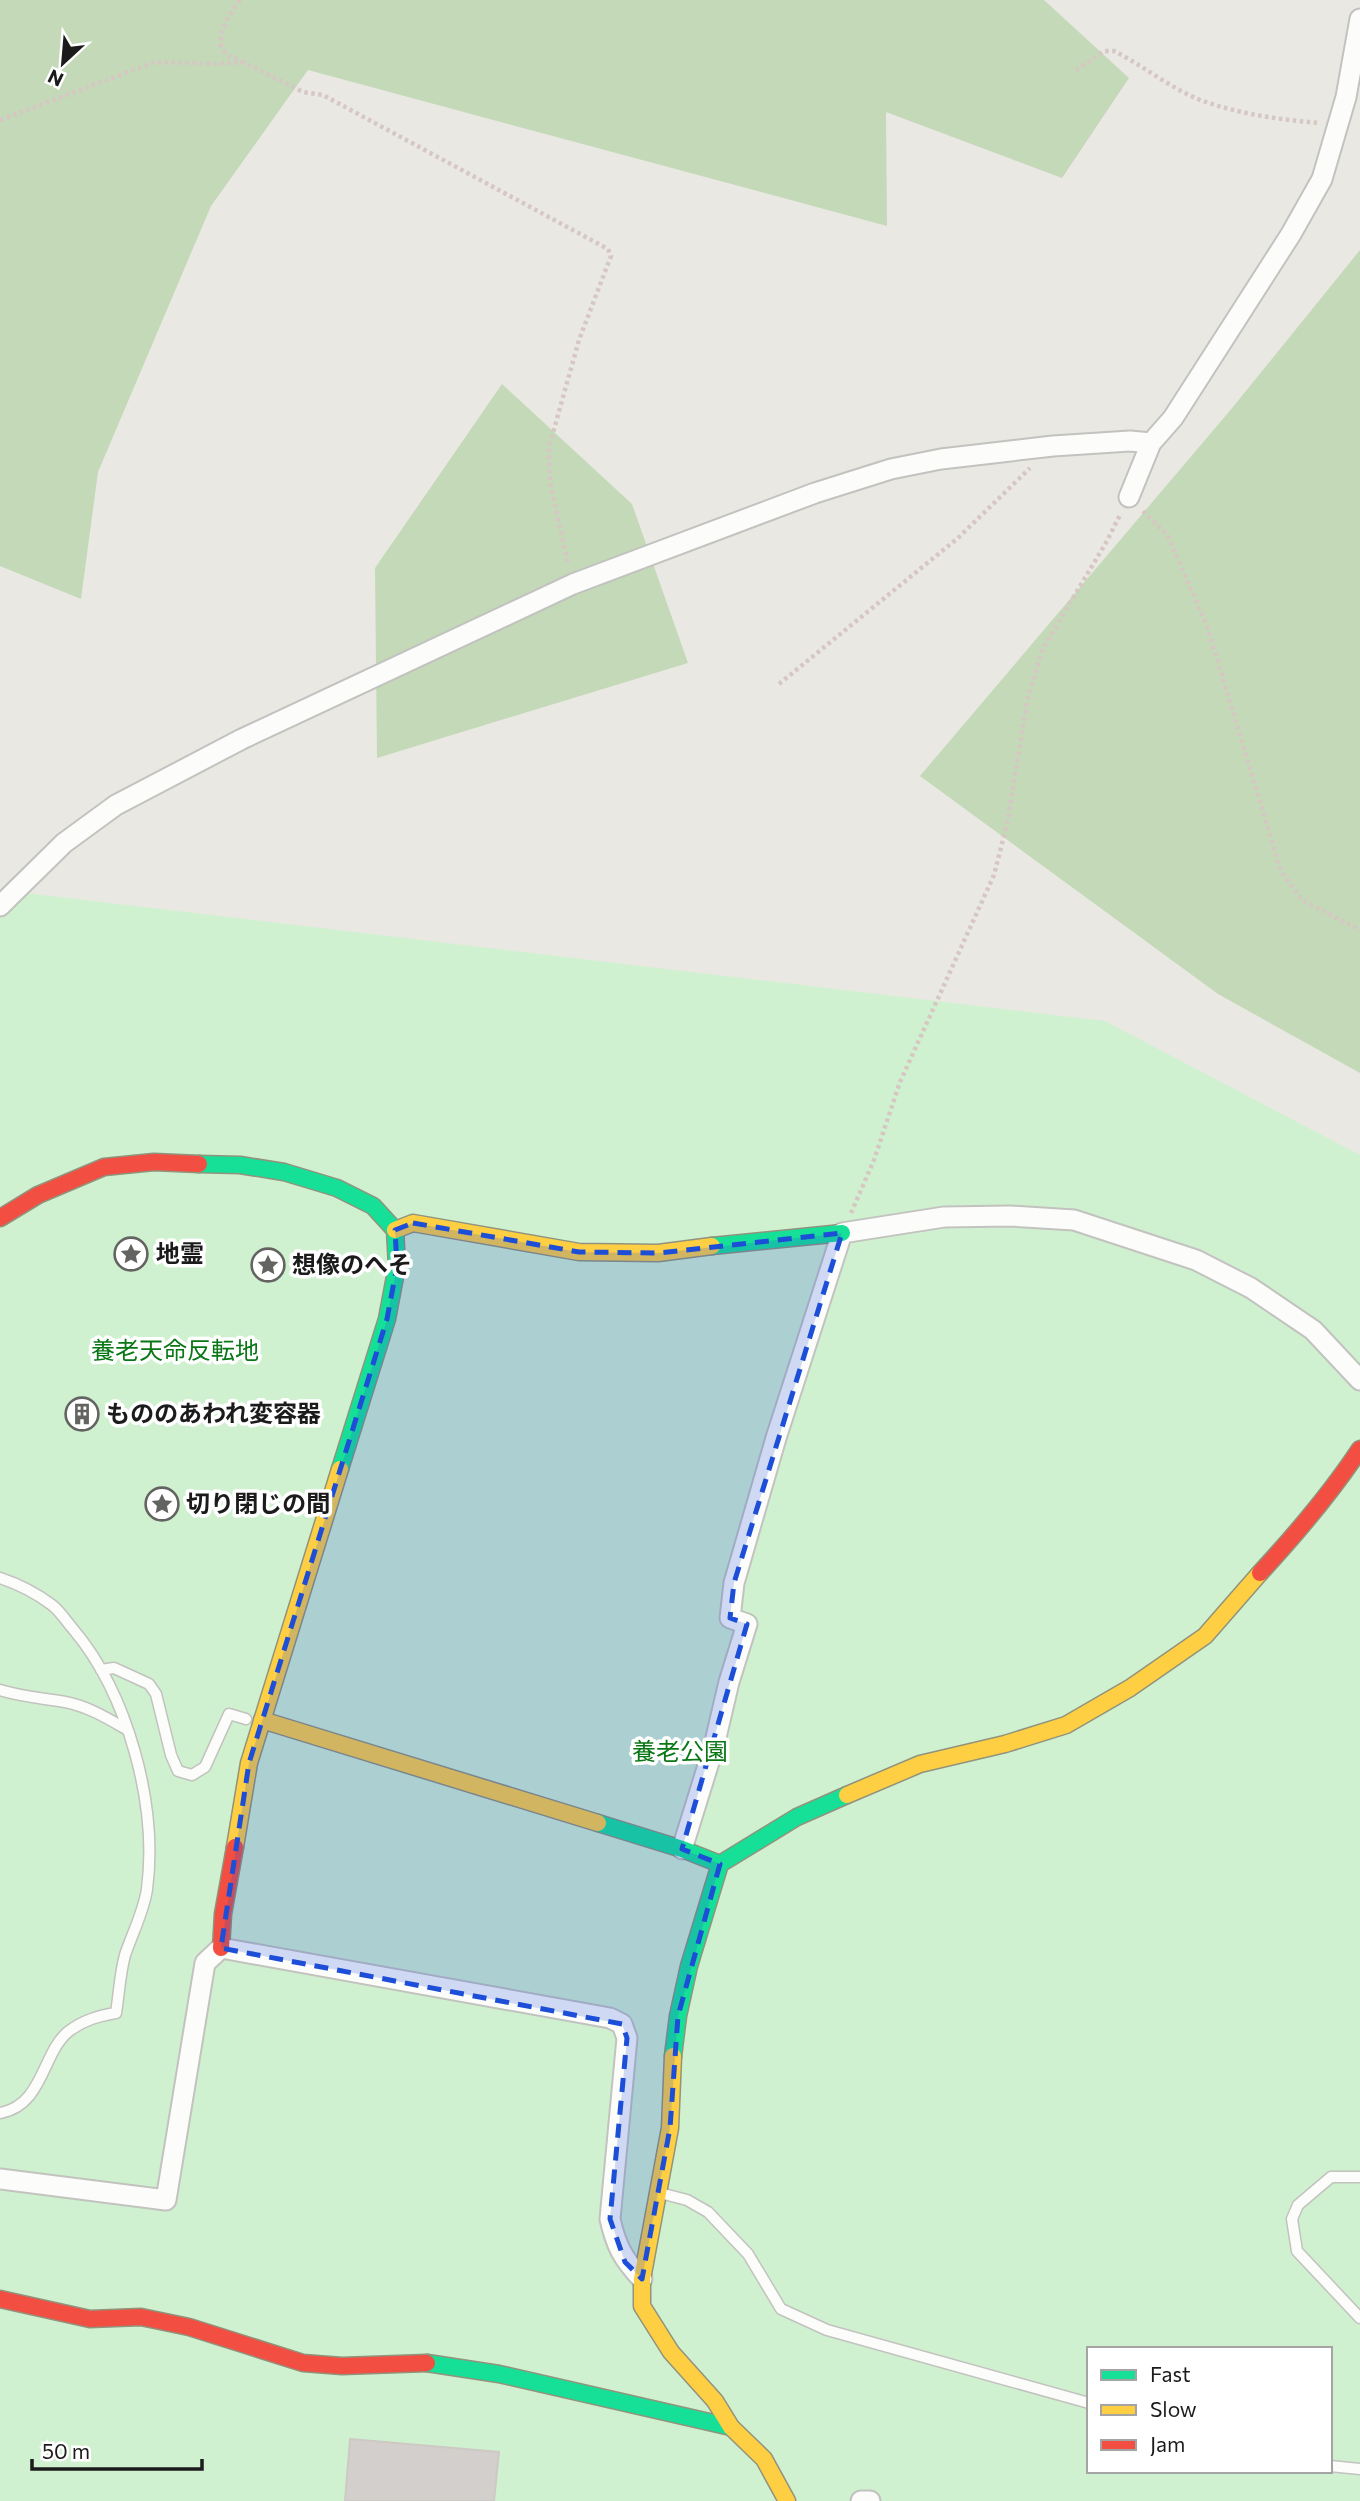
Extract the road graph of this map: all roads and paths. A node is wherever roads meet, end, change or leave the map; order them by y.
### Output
1 (240, 0) edge
2 (1360, 19) edge
3 (243, 62) junction
4 (1076, 70) dead end
5 (1353, 99) edge
6 (0, 120) edge
7 (1338, 125) junction
8 (1151, 443) junction
9 (1053, 446) junction
10 (1129, 497) junction
11 (573, 584) junction
12 (779, 684) dead end
13 (2, 902) edge
14 (1360, 930) edge
15 (0, 1218) edge
16 (395, 1230) junction
17 (842, 1233) junction
18 (1360, 1380) edge
19 (1360, 1449) edge
20 (0, 1578) edge
21 (102, 1670) junction
22 (0, 1690) edge
23 (254, 1720) junction
24 (126, 1729) junction
25 (682, 1849) junction
26 (720, 1864) junction
27 (221, 1948) junction
28 (0, 2113) edge
29 (1360, 2177) edge
30 (0, 2179) edge
31 (659, 2193) junction
32 (642, 2279) junction
33 (0, 2300) edge
34 (1360, 2318) edge
35 (1087, 2402) edge
36 (732, 2427) junction
37 (1332, 2466) edge
38 (1360, 2469) edge
39 (788, 2501) edge
40 (861, 2501) edge
41 (870, 2501) edge

1 - 3 path
2 - 5 street
3 - 6 path
3 - 11 path
4 - 7 path
5 - 7 street
7 - 8 street
8 - 9 street
8 - 10 street
9 - 11 street
9 - 12 path
10 - 14 path
10 - 17 path
11 - 13 street
15 - 16 street
16 - 17 street
16 - 23 street
17 - 18 street
17 - 25 street
19 - 26 street
20 - 21 lane
21 - 23 lane
21 - 24 lane
22 - 24 lane
23 - 25 street
23 - 27 street
24 - 28 lane
25 - 26 street
26 - 31 street
27 - 30 street
27 - 32 street
29 - 34 lane
31 - 32 street
31 - 35 lane
32 - 36 street
33 - 36 street
36 - 39 street
37 - 38 lane
40 - 41 street

